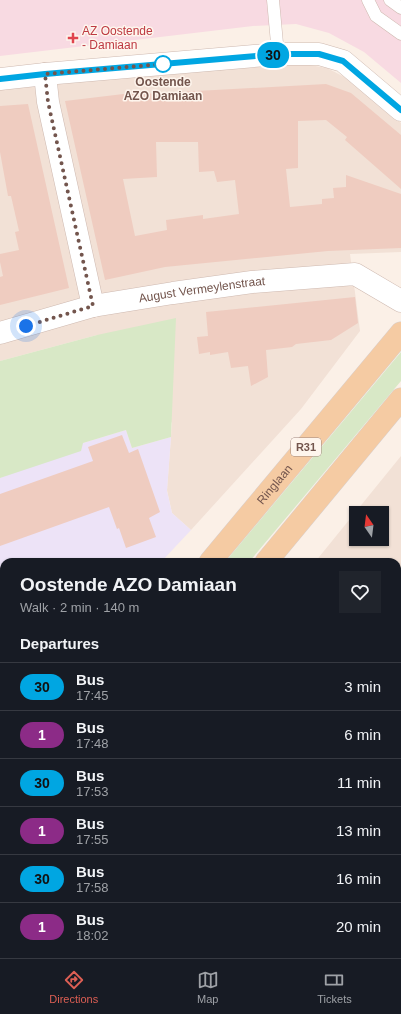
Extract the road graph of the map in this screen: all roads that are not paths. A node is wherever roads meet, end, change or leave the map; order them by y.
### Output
1 (273, 0) edge
2 (368, 0) edge
3 (390, 0) edge
4 (401, 8) edge
5 (401, 34) edge
6 (278, 54) junction
7 (45, 74) junction
8 (0, 79) edge
9 (401, 110) edge
10 (401, 301) edge
11 (93, 306) junction
12 (0, 333) edge
13 (401, 333) edge
14 (401, 399) edge
15 (213, 558) edge
16 (269, 558) edge

1 - 6 lane
2 - 5 lane
3 - 4 lane
6 - 7 street
6 - 9 street
7 - 8 street
7 - 11 street
10 - 11 street, August Vermeylenstraat
11 - 12 street, August Vermeylenstraat
13 - 15 main road, Ringlaan / R31
14 - 16 main road

